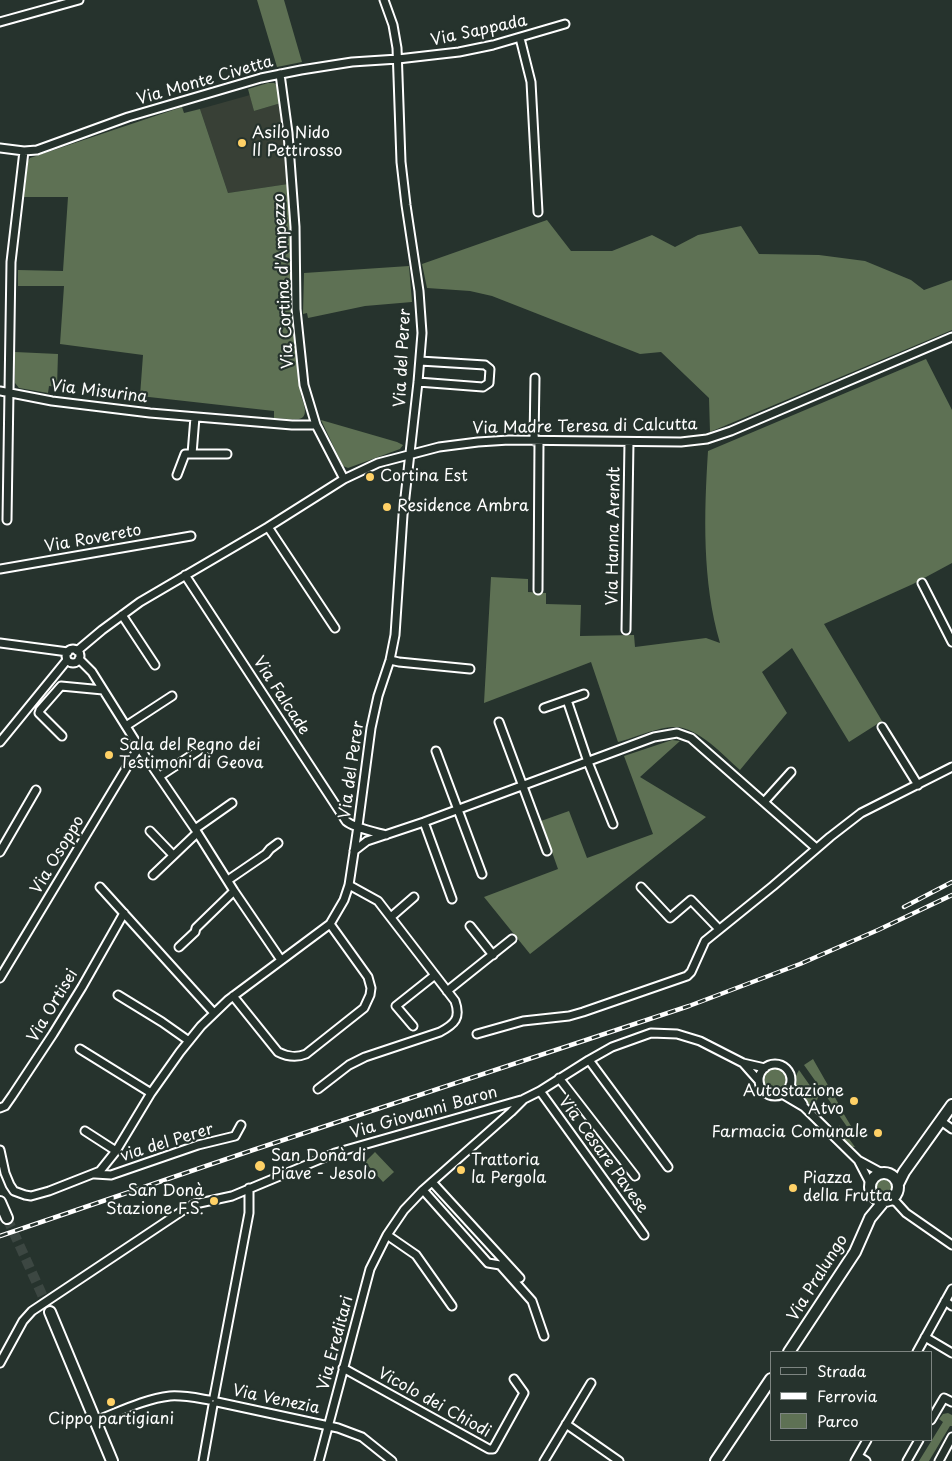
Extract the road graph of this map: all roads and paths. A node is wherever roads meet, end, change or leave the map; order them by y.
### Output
1 (79, 0) edge
2 (384, 0) edge
3 (0, 22) edge
4 (565, 24) dead end
5 (520, 38) junction
6 (398, 59) junction
7 (280, 74) junction
8 (0, 148) edge
9 (24, 151) junction
10 (538, 212) dead end
11 (952, 337) edge
12 (420, 361) junction
13 (535, 378) dead end
14 (418, 382) junction
15 (0, 391) edge
16 (10, 393) junction
17 (195, 417) junction
18 (316, 425) junction
19 (536, 441) junction
20 (630, 442) junction
21 (192, 454) junction
22 (227, 454) dead end
23 (410, 454) junction
24 (177, 475) dead end
25 (344, 480) junction
26 (7, 520) dead end
27 (268, 527) junction
28 (191, 536) dead end
29 (0, 568) edge
30 (185, 575) junction
31 (922, 583) dead end
32 (538, 590) dead end
33 (122, 615) junction
34 (336, 628) dead end
35 (949, 629) edge
36 (626, 630) dead end
37 (952, 642) edge
38 (0, 643) edge
39 (77, 651) junction
40 (67, 656) junction
41 (79, 660) junction
42 (390, 660) junction
43 (155, 665) dead end
44 (470, 669) dead end
45 (103, 690) junction
46 (584, 694) dead end
47 (172, 696) dead end
48 (567, 700) junction
49 (544, 708) dead end
50 (499, 722) dead end
51 (126, 726) junction
52 (882, 727) dead end
53 (62, 736) dead end
54 (0, 742) edge
55 (139, 747) junction
56 (198, 751) dead end
57 (436, 751) dead end
58 (588, 762) junction
59 (952, 767) edge
60 (790, 772) dead end
61 (160, 776) junction
62 (918, 785) junction
63 (522, 786) junction
64 (36, 790) dead end
65 (764, 802) junction
66 (232, 803) dead end
67 (458, 810) junction
68 (424, 822) junction
69 (613, 824) dead end
70 (358, 826) junction
71 (150, 831) dead end
72 (196, 831) junction
73 (386, 835) junction
74 (278, 843) dead end
75 (816, 848) junction
76 (354, 851) junction
77 (547, 851) dead end
78 (0, 852) edge
79 (173, 856) junction
80 (482, 874) dead end
81 (153, 875) dead end
82 (228, 880) junction
83 (348, 885) junction
84 (100, 887) dead end
85 (641, 887) dead end
86 (234, 892) junction
87 (414, 898) dead end
88 (452, 899) dead end
89 (124, 913) junction
90 (391, 917) junction
91 (330, 924) junction
92 (470, 926) dead end
93 (719, 929) junction
94 (512, 939) dead end
95 (179, 946) dead end
96 (493, 955) junction
97 (280, 960) junction
98 (435, 975) junction
99 (0, 978) edge
100 (447, 991) junction
101 (118, 995) dead end
102 (233, 996) junction
103 (214, 1013) junction
104 (413, 1026) dead end
105 (477, 1034) dead end
106 (189, 1040) junction
107 (80, 1049) dead end
108 (588, 1060) junction
109 (742, 1063) junction
110 (765, 1068) junction
111 (559, 1078) junction
112 (759, 1081) junction
113 (790, 1085) junction
114 (318, 1089) dead end
115 (540, 1091) junction
116 (151, 1093) junction
117 (782, 1094) junction
118 (524, 1099) junction
119 (952, 1104) edge
120 (804, 1107) junction
121 (0, 1108) edge
122 (941, 1121) junction
123 (241, 1125) dead end
124 (952, 1129) edge
125 (85, 1131) dead end
126 (0, 1150) edge
127 (116, 1151) junction
128 (858, 1160) junction
129 (913, 1160) junction
130 (668, 1167) dead end
131 (884, 1173) junction
132 (95, 1174) junction
133 (635, 1176) dead end
134 (432, 1182) junction
135 (870, 1183) junction
136 (898, 1184) junction
137 (249, 1188) junction
138 (423, 1190) junction
139 (872, 1195) junction
140 (887, 1201) junction
141 (0, 1202) edge
142 (7, 1218) tunnel mouth
143 (870, 1218) junction
144 (387, 1235) junction
145 (644, 1235) dead end
146 (952, 1245) edge
147 (520, 1278) dead end
148 (952, 1289) edge
149 (945, 1302) junction
150 (452, 1306) dead end
151 (952, 1306) edge
152 (50, 1312) tunnel mouth
153 (544, 1336) dead end
154 (925, 1337) junction
155 (790, 1351) edge
156 (917, 1351) edge
157 (952, 1353) edge
158 (0, 1363) edge
159 (343, 1368) junction
160 (514, 1379) dead end
161 (770, 1381) edge
162 (591, 1383) dead end
163 (213, 1401) junction
164 (952, 1402) edge
165 (932, 1418) edge
166 (94, 1421) junction
167 (566, 1424) junction
168 (329, 1426) junction
169 (952, 1437) edge
170 (866, 1441) edge
171 (918, 1441) edge
172 (856, 1459) edge
173 (112, 1461) edge
174 (203, 1461) edge
175 (320, 1461) edge
176 (392, 1461) edge
177 (544, 1461) edge
178 (619, 1461) edge
179 (716, 1461) edge
180 (866, 1461) edge
181 (907, 1461) edge
182 (939, 1461) edge

1 - 3 street
2 - 6 street, Via del Perer
4 - 5 street, Via Sappada
5 - 6 street, Via Sappada
5 - 10 street
6 - 7 street, Via Monte Civetta
6 - 12 street, Via del Perer
7 - 9 street, Via Monte Civetta
7 - 18 street, Via Cortina d'Ampezzo
8 - 9 street, Via Monte Civetta
9 - 16 street
11 - 20 street, Via Madre Teresa di Calcutta
12 - 14 street, Via del Perer
12 - 14 street
13 - 19 street
14 - 23 street, Via del Perer
15 - 16 street, Via Misurina
16 - 17 street, Via Misurina
16 - 26 street
17 - 18 street, Via Misurina
17 - 21 street
18 - 25 street, Via Cortina d'Ampezzo
19 - 20 street, Via Madre Teresa di Calcutta
19 - 23 street, Via Madre Teresa di Calcutta
19 - 32 street
20 - 36 street, Via Hanna Arendt
21 - 22 street
21 - 24 street
23 - 25 street
23 - 42 street, Via del Perer
25 - 27 street
27 - 30 street
27 - 34 street
28 - 29 street, Via Rovereto
30 - 33 street
30 - 70 street, Via Falcade
31 - 35 street
33 - 39 street
33 - 43 street
35 - 37 street
38 - 40 street
39 - 40 street
39 - 41 street
40 - 41 street
40 - 54 street
41 - 45 street
42 - 44 street
42 - 70 street, Via del Perer
45 - 51 street
45 - 53 street
46 - 48 street
47 - 51 street
48 - 49 street
48 - 58 street
50 - 63 street
51 - 55 street
52 - 62 street
55 - 61 street
55 - 99 street, Via Osoppo
56 - 61 street
57 - 67 street
58 - 63 street
58 - 65 street
58 - 69 street
59 - 62 street
60 - 65 street
61 - 72 street
62 - 75 street
63 - 67 street
63 - 77 street
64 - 78 street
65 - 75 street
66 - 72 street
67 - 68 street
67 - 80 street
68 - 73 street
68 - 88 street
70 - 73 street, Via Falcade
70 - 76 street, Via del Perer
71 - 79 street
72 - 79 street
72 - 82 street
73 - 76 street
74 - 82 street
75 - 93 street
76 - 83 street, Via del Perer
79 - 81 street
82 - 86 street
83 - 90 street
83 - 91 street, Via del Perer
84 - 89 street
85 - 93 street
86 - 95 street
86 - 97 street
87 - 90 street
89 - 103 street
89 - 121 street, Via Ortisei
90 - 98 street
91 - 97 street, Via del Perer
91 - 102 street
92 - 96 street
93 - 105 street
94 - 96 street
96 - 100 street
97 - 102 street, Via del Perer
98 - 100 street
98 - 104 street
100 - 114 street
101 - 106 street
102 - 103 street, Via del Perer
103 - 106 street, Via del Perer
106 - 116 street, Via del Perer
107 - 116 street
108 - 109 street, Via Ereditari
108 - 111 street, Via Ereditari
108 - 130 street
109 - 110 street, Via Ereditari
109 - 112 street, Via Ereditari
110 - 112 street
110 - 113 street, Via Ereditari
111 - 115 street, Via Ereditari
111 - 133 street
112 - 117 street, Via Ereditari
113 - 117 street
113 - 120 street, Via Ereditari
115 - 118 street, Via Ereditari
115 - 145 street, Via Cesare Pavese
116 - 127 street, Via del Perer
117 - 120 street, Via Ereditari
118 - 134 street, Via Ereditari
118 - 137 street, Via Giovanni Baron
119 - 122 street, Via Pralungo
120 - 128 street, Via Ereditari
122 - 124 street
122 - 129 street, Via Pralungo
123 - 132 street, via del Perer
125 - 127 street
126 - 132 street, Via del Perer
127 - 132 street, Via del Perer
128 - 131 street, Via Ereditari
128 - 135 street, Via Ereditari
129 - 131 street, Via Pralungo
129 - 136 street, Via Pralungo
131 - 135 street, Via Pralungo
131 - 136 street
134 - 138 street, Via Ereditari
134 - 147 street
135 - 139 street, Via Pralungo
136 - 140 street, Via Pralungo
137 - 158 street, Via Giovanni Baron
137 - 163 street
138 - 144 street, Via Ereditari
138 - 153 street
139 - 140 street
139 - 143 street, Via Pralungo
140 - 143 street, Via Pralungo
140 - 146 street
141 - 142 street
143 - 155 street, Via Pralungo
144 - 150 street
144 - 159 street, Via Ereditari
148 - 149 street
149 - 151 street
149 - 154 street
152 - 166 street
154 - 156 street
154 - 157 street
159 - 160 street, Vicolo dei Chiodi
159 - 168 street, Via Ereditari
161 - 179 street
162 - 167 street
163 - 166 street, Via Venezia
163 - 168 street, Via Venezia
163 - 174 street
164 - 165 street
166 - 173 street
167 - 177 street
167 - 178 street
168 - 175 street, Via Ereditari
168 - 176 street, Via Venezia
169 - 182 street
170 - 172 street
171 - 181 street
172 - 180 street

